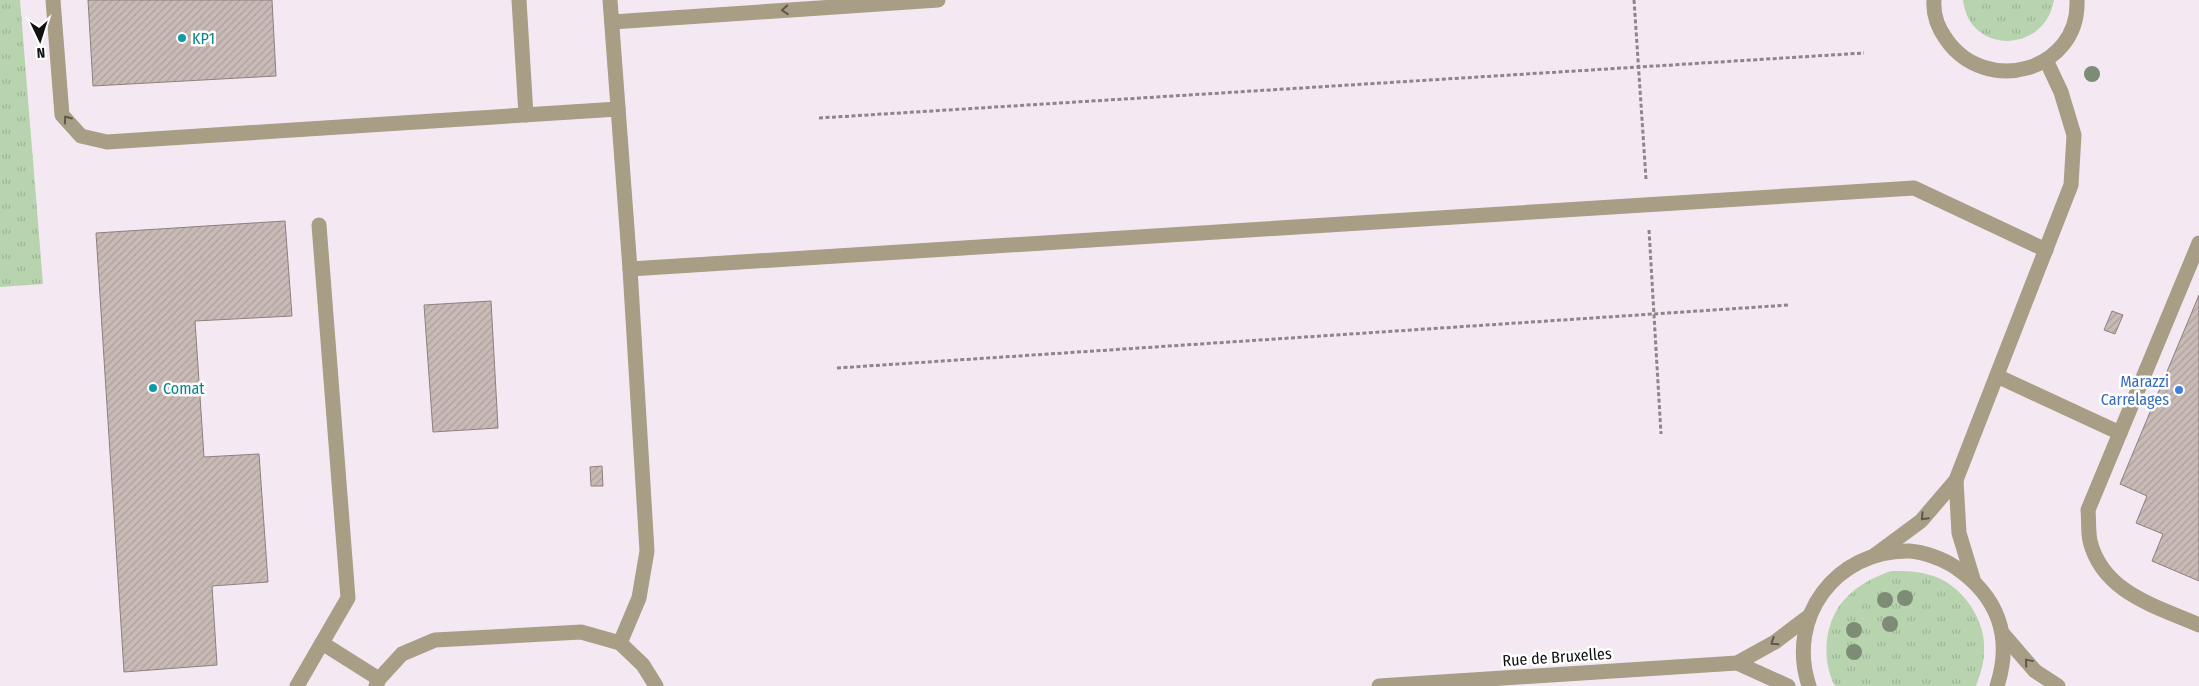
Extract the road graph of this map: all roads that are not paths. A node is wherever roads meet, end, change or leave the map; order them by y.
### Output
1 (53, 0) edge
2 (519, 0) edge
3 (610, 0) edge
4 (938, 0) edge
5 (1934, 0) edge
6 (2077, 0) edge
7 (612, 22) junction
8 (2046, 60) junction
9 (618, 109) junction
10 (526, 115) junction
11 (319, 225) dead end
12 (2199, 243) edge
13 (2046, 250) junction
14 (630, 269) junction
15 (1997, 376) junction
16 (2120, 432) junction
17 (1956, 480) junction
18 (1875, 556) junction
19 (1973, 579) junction
20 (1808, 617) junction
21 (2199, 625) edge
22 (2003, 634) junction
23 (620, 643) junction
24 (322, 644) junction
25 (1738, 663) junction
26 (378, 683) edge
27 (297, 686) edge
28 (656, 686) edge
29 (1379, 686) edge
30 (1788, 686) edge
31 (1809, 686) edge
32 (1997, 686) edge
33 (2058, 686) edge

10 -> 1 street
2 - 10 street
3 - 7 street
4 -> 7 street
5 - 8 street
6 - 8 street
7 - 9 street
8 - 13 street
9 - 10 street
9 - 14 street
11 - 24 street
12 - 16 street
13 - 14 street
13 - 15 street
14 - 23 street
15 - 16 street
15 - 17 street
16 - 21 street
17 -> 18 street
17 - 19 street
18 - 19 street
18 - 20 street
19 - 22 street
20 -> 25 street, Rue de Bruxelles
20 - 31 street
22 - 32 street
33 -> 22 street
23 - 26 street
23 - 28 street
24 - 26 street
24 - 27 street
25 - 29 street, Rue de Bruxelles
25 - 30 street, Rue de Bruxelles

